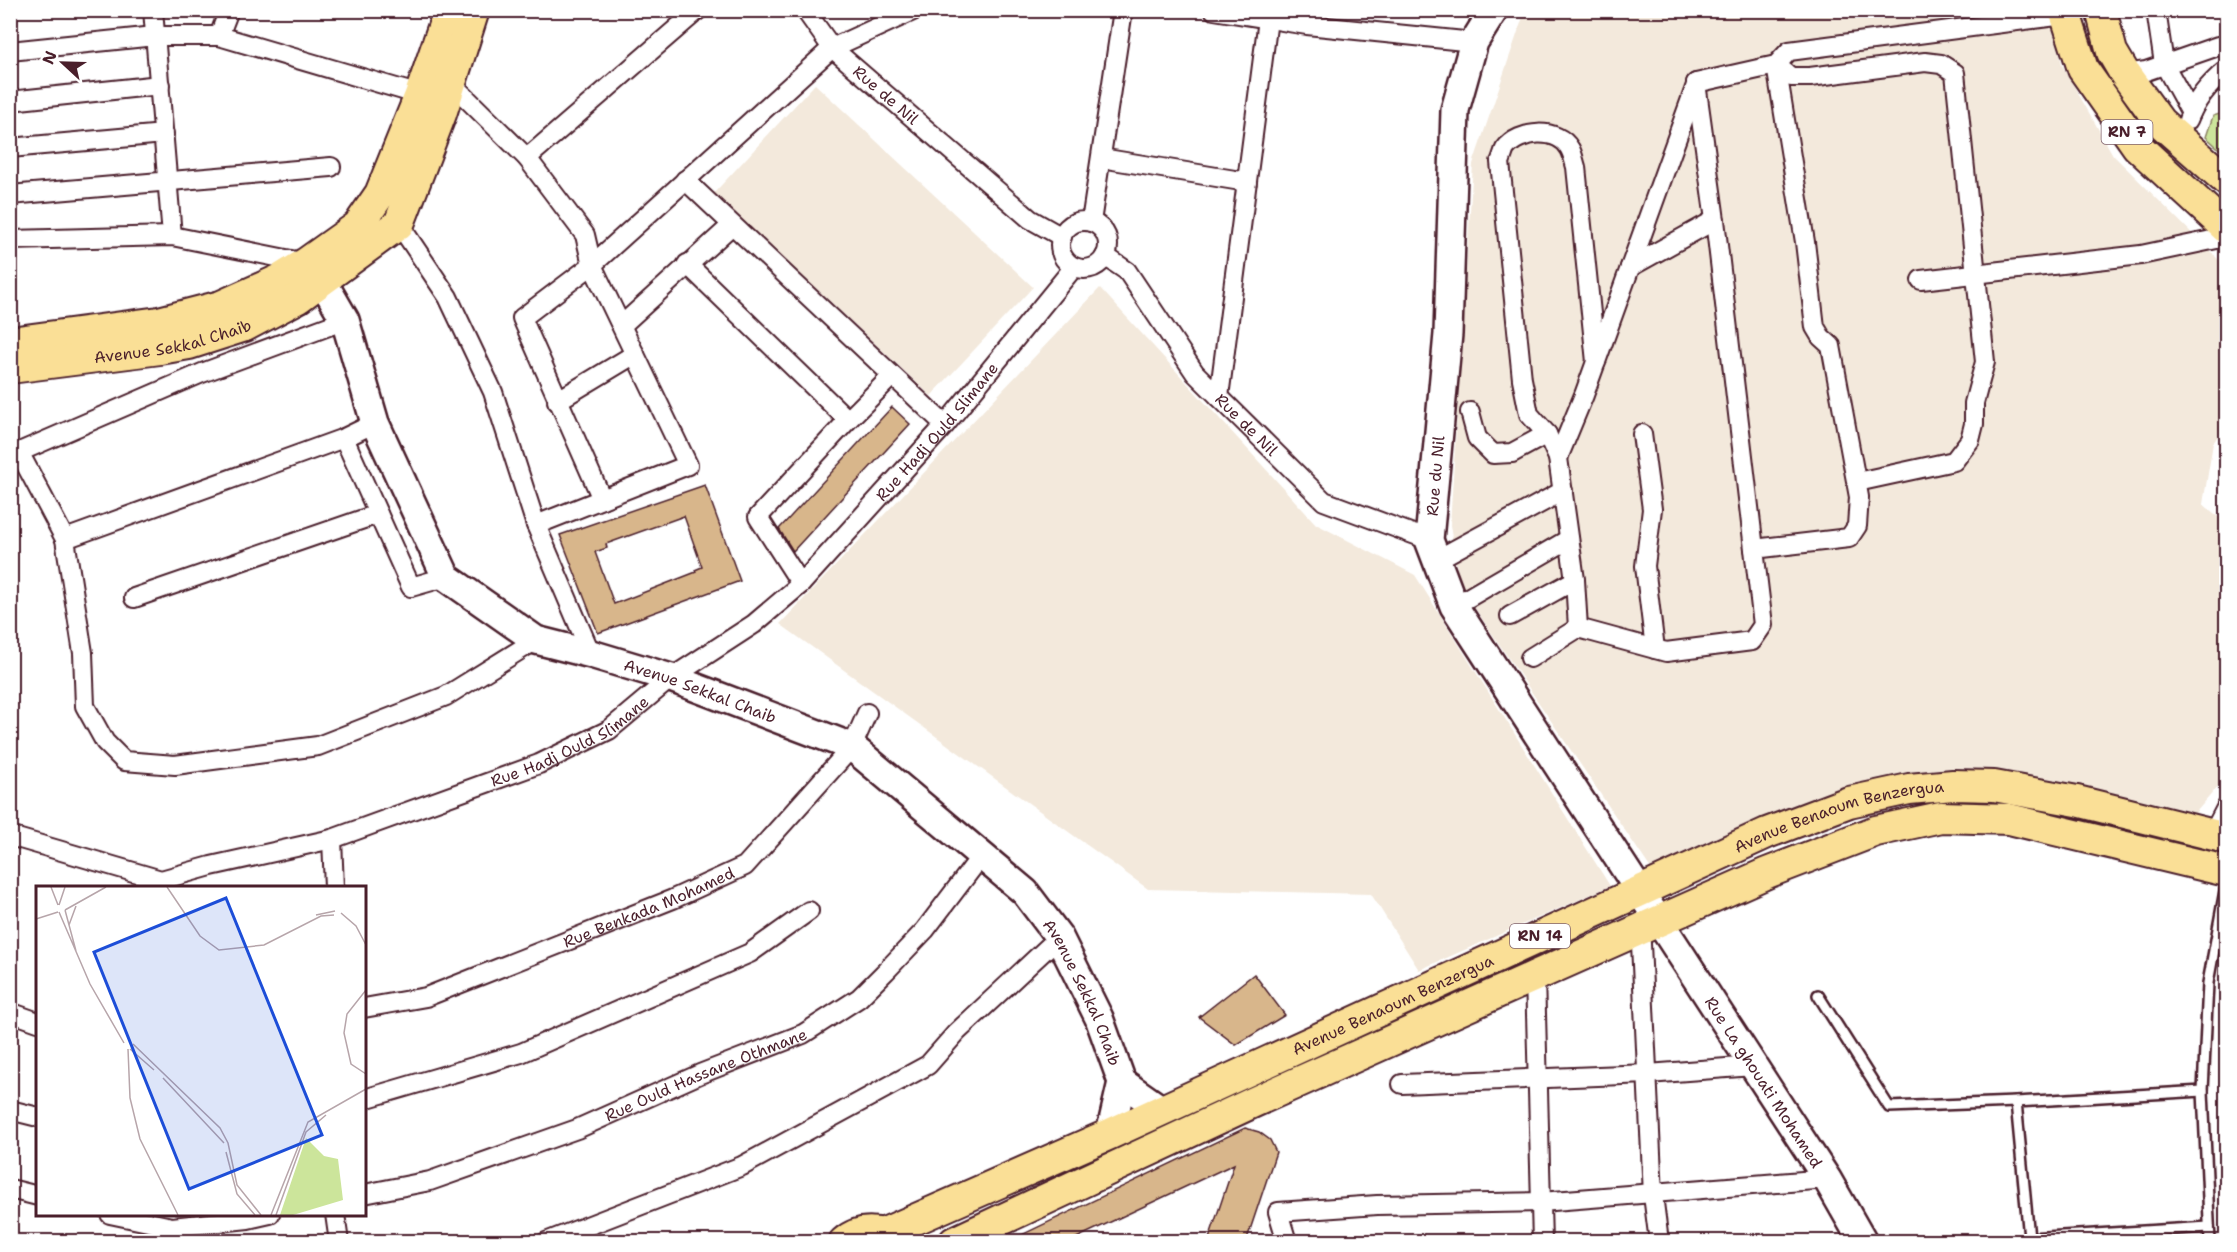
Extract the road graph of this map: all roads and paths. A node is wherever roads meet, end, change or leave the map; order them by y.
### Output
1 (153, 10) edge
2 (166, 10) edge
3 (229, 10) edge
4 (449, 10) edge
5 (474, 10) edge
6 (698, 10) edge
7 (805, 10) edge
8 (915, 10) edge
9 (1123, 10) edge
10 (1214, 10) edge
11 (1494, 10) edge
12 (2101, 10) edge
13 (2156, 10) edge
14 (2064, 13) edge
15 (1268, 19) junction
16 (155, 36) junction
17 (219, 36) junction
18 (2222, 40) edge
19 (1474, 42) junction
20 (832, 48) junction
21 (10, 51) edge
22 (2164, 64) junction
23 (1776, 65) junction
24 (2226, 68) edge
25 (2125, 74) junction
26 (433, 81) junction
27 (1696, 83) junction
28 (160, 85) junction
29 (10, 101) edge
30 (2186, 126) junction
31 (164, 134) junction
32 (10, 148) edge
33 (527, 158) junction
34 (1101, 158) junction
35 (331, 167) dead end
36 (685, 180) junction
37 (2226, 180) edge
38 (168, 181) junction
39 (1247, 182) junction
40 (10, 195) edge
41 (1715, 220) junction
42 (1091, 222) junction
43 (399, 224) junction
44 (732, 225) junction
45 (2226, 228) edge
46 (172, 236) junction
47 (1062, 237) junction
48 (2226, 237) edge
49 (10, 240) edge
50 (1105, 256) junction
51 (687, 264) junction
52 (592, 265) junction
53 (1074, 267) junction
54 (1630, 267) junction
55 (314, 272) junction
56 (1976, 274) junction
57 (1921, 280) dead end
58 (345, 320) junction
59 (622, 325) junction
60 (10, 342) edge
61 (635, 354) junction
62 (1596, 363) junction
63 (10, 368) edge
64 (892, 376) junction
65 (1219, 396) junction
66 (557, 401) junction
67 (1470, 412) dead end
68 (848, 420) junction
69 (375, 423) junction
70 (945, 425) junction
71 (1547, 434) junction
72 (1642, 434) dead end
73 (344, 438) junction
74 (15, 454) edge
75 (1558, 458) junction
76 (1857, 482) junction
77 (1563, 490) junction
78 (602, 499) junction
79 (378, 514) junction
80 (536, 525) junction
81 (65, 539) junction
82 (1569, 539) junction
83 (1754, 549) junction
84 (1432, 550) junction
85 (446, 577) junction
86 (1575, 580) junction
87 (801, 584) junction
88 (134, 598) dead end
89 (1454, 606) junction
90 (1510, 616) dead end
91 (1578, 628) junction
92 (536, 640) junction
93 (1655, 649) junction
94 (591, 654) junction
95 (1530, 658) dead end
96 (671, 678) junction
97 (867, 713) dead end
98 (852, 747) junction
99 (2226, 808) edge
100 (10, 836) edge
101 (2219, 836) edge
102 (332, 839) junction
103 (982, 855) junction
104 (2226, 871) edge
105 (2226, 885) edge
106 (334, 886) edge
107 (1640, 891) junction
108 (809, 911) dead end
109 (1650, 926) junction
110 (1059, 937) junction
111 (1535, 976) junction
112 (1818, 995) dead end
113 (366, 1008) edge
114 (10, 1012) edge
115 (36, 1021) edge
116 (1753, 1066) junction
117 (1647, 1074) junction
118 (1538, 1078) junction
119 (1122, 1082) junction
120 (1402, 1084) dead end
121 (2203, 1092) junction
122 (366, 1098) edge
123 (2016, 1102) junction
124 (10, 1110) edge
125 (1162, 1110) junction
126 (36, 1116) edge
127 (1110, 1134) junction
128 (1827, 1179) junction
129 (10, 1189) edge
130 (366, 1194) edge
131 (1653, 1195) junction
132 (36, 1196) edge
133 (1541, 1202) junction
134 (115, 1216) edge
135 (264, 1216) edge
136 (335, 1216) edge
137 (2209, 1227) junction
138 (889, 1238) edge
139 (339, 1242) edge
140 (546, 1242) edge
141 (844, 1242) edge
142 (954, 1242) edge
143 (1287, 1242) edge
144 (1542, 1242) edge
145 (1659, 1242) edge
146 (1863, 1242) edge
147 (2210, 1242) edge

1 - 16 street
2 - 16 street
3 - 17 street
4 - 26 main road, Avenue Sekkal Chaib
5 - 26 main road, Avenue Sekkal Chaib
6 - 33 street
7 - 20 street, Rue de Nil
8 - 20 street
9 - 34 street
10 - 15 street
11 - 19 street, Rue du Nil
12 - 25 main road, RN 7
13 - 22 street
14 - 23 street
14 - 45 main road, RN 7
15 - 19 street
15 - 39 street
16 - 17 street
16 - 21 street
16 - 28 street
17 - 26 street
18 - 22 street
18 - 24 street
19 - 84 street, Rue du Nil
20 - 36 street
20 - 47 street, Rue de Nil
22 - 25 street
22 - 30 street
23 - 27 street
23 - 56 street
23 - 76 street
24 - 30 street
25 - 30 main road, RN 7
26 - 33 street
26 - 43 main road, Avenue Sekkal Chaib
26 - 55 main road, Avenue Sekkal Chaib
27 - 41 street
27 - 54 street
28 - 29 street
28 - 31 street
30 - 37 main road, RN 7
31 - 32 street
31 - 38 street
33 - 52 street
34 - 39 street
34 - 42 street
35 - 38 street
36 - 44 street
36 - 52 street
38 - 40 street
38 - 46 street
39 - 65 street
41 - 54 street
41 - 83 street
42 - 47 street
42 - 50 street
43 - 55 main road, Avenue Sekkal Chaib
43 - 80 street
44 - 51 street
44 - 64 street
46 - 49 street
46 - 55 street
47 - 53 street
48 - 56 street
50 - 53 street
50 - 65 street, Rue de Nil
51 - 59 street
51 - 68 street
52 - 59 street
52 - 66 street
53 - 70 street, Rue Hadj Ould Slimane
54 - 62 street
55 - 58 street
55 - 60 main road, Avenue Sekkal Chaib
55 - 63 main road, Avenue Sekkal Chaib
56 - 57 street
56 - 76 street
58 - 69 street
58 - 74 street
59 - 61 street
61 - 66 street
61 - 78 street
62 - 71 street
62 - 75 street
64 - 68 street
64 - 70 street
65 - 84 street, Rue de Nil
66 - 78 street
67 - 71 street
68 - 87 street
69 - 73 street
69 - 85 street
70 - 87 street, Rue Hadj Ould Slimane
71 - 75 street
72 - 93 street
73 - 79 street
73 - 81 street
74 - 81 street
75 - 77 street
76 - 83 street
77 - 82 street
77 - 84 street
78 - 80 street
79 - 85 street
79 - 88 street
80 - 94 street
81 - 92 street
82 - 86 street
82 - 89 street
83 - 93 street
84 - 89 street, Rue du Nil
85 - 92 street, Avenue Sekkal Chaib
86 - 90 street
86 - 91 street
87 - 96 street, Rue Hadj Ould Slimane
89 - 107 street, Rue du Nil
91 - 93 street
91 - 95 street
92 - 94 street, Avenue Sekkal Chaib
94 - 96 street, Avenue Sekkal Chaib
96 - 98 street, Avenue Sekkal Chaib
96 - 102 street, Rue Hadj Ould Slimane
97 - 98 street, Rue Benkada Mohamed
98 - 103 street, Avenue Sekkal Chaib
98 - 113 street, Rue Benkada Mohamed
99 - 101 street
100 - 102 street, Rue Hadj Ould Slimane
101 - 107 main road, Avenue Benaoum Benzergua / RN 14
102 - 106 street
103 - 110 street, Avenue Sekkal Chaib
103 - 130 street, Rue Ould Hassane Othmane
104 - 109 main road, Avenue Benaoum Benzergua / RN 14
105 - 121 lane
107 - 109 street, Rue La ghouati Mohamed
107 - 125 main road, Avenue Benaoum Benzergua / RN 14
108 - 122 street
109 - 111 main road, Avenue Benaoum Benzergua / RN 14
109 - 116 street, Rue La ghouati Mohamed
109 - 117 street
110 - 119 street, Avenue Sekkal Chaib
110 - 140 street
111 - 118 street
111 - 142 main road, Avenue Benaoum Benzergua / RN 14
112 - 123 lane
114 - 115 street
116 - 117 street
116 - 128 street, Rue La ghouati Mohamed
117 - 118 street
117 - 131 street
118 - 120 street
118 - 133 street
119 - 125 street
119 - 127 street
121 - 123 lane
121 - 137 lane
123 - 137 lane
124 - 126 street
125 - 127 main road, Avenue Benaoum Benzergua / RN 14
127 - 138 main road, Avenue Benaoum Benzergua / RN 14
128 - 131 street
128 - 146 street, Rue La ghouati Mohamed
129 - 132 street
131 - 133 street
131 - 145 street
133 - 143 street
133 - 144 street
134 - 135 street
136 - 139 street
137 - 147 lane
138 - 141 main road, Avenue Benaoum Benzergua

